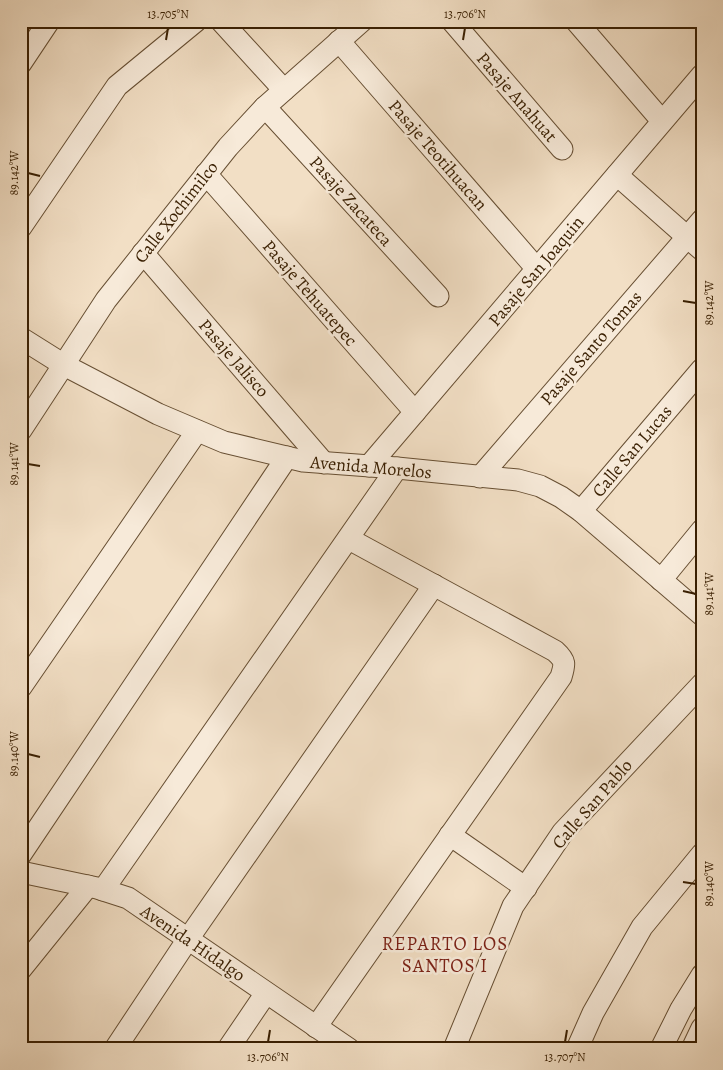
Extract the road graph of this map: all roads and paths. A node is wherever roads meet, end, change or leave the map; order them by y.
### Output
1 (50, 21) edge
2 (196, 21) edge
3 (221, 21) edge
4 (362, 21) edge
5 (452, 21) edge
6 (576, 21) edge
7 (339, 41) junction
8 (21, 63) edge
9 (702, 75) edge
10 (284, 90) junction
11 (265, 107) junction
12 (662, 121) junction
13 (562, 149) dead end
14 (206, 174) junction
15 (617, 175) junction
16 (702, 220) edge
17 (21, 227) edge
18 (695, 243) edge
19 (143, 253) junction
20 (537, 269) junction
21 (438, 296) dead end
22 (21, 338) edge
23 (64, 365) junction
24 (702, 369) edge
25 (415, 412) junction
26 (21, 430) edge
27 (197, 431) junction
28 (287, 457) junction
29 (324, 463) junction
30 (369, 466) junction
31 (397, 468) junction
32 (480, 476) junction
33 (581, 511) junction
34 (702, 530) edge
35 (349, 538) junction
36 (661, 580) junction
37 (434, 585) junction
38 (702, 615) edge
39 (702, 684) edge
40 (21, 687) edge
41 (450, 835) junction
42 (21, 854) edge
43 (702, 854) edge
44 (21, 872) edge
45 (96, 888) junction
46 (526, 888) junction
47 (188, 939) junction
48 (21, 969) edge
49 (702, 975) edge
50 (266, 993) junction
51 (316, 1027) junction
52 (702, 1028) edge
53 (346, 1048) edge
54 (115, 1049) edge
55 (228, 1049) edge
56 (454, 1049) edge
57 (577, 1049) edge
58 (661, 1049) edge
59 (692, 1049) edge

1 - 8 street
2 - 17 street
3 - 10 street
4 - 7 street, Calle Xochimilco
5 - 13 street, Pasaje Anahuat
6 - 12 street
7 - 10 street, Calle Xochimilco
7 - 20 street, Pasaje Teotihuacan
9 - 12 street, Pasaje San Joaquin
10 - 11 street, Calle Xochimilco
11 - 14 street, Calle Xochimilco
11 - 21 street, Pasaje Zacateca
12 - 15 street, Pasaje San Joaquin
14 - 19 street, Calle Xochimilco
14 - 25 street, Pasaje Tehuatepec
15 - 18 street
15 - 20 street, Pasaje San Joaquin
16 - 18 street, Pasaje Santo Tomas
18 - 32 street, Pasaje Santo Tomas
19 - 23 street, Calle Xochimilco
19 - 29 street, Pasaje Jalisco
20 - 25 street, Pasaje San Joaquin
22 - 23 street, Avenida Morelos
23 - 26 street, Calle Xochimilco
23 - 27 street, Avenida Morelos
24 - 33 street, Calle San Lucas
25 - 30 street, Pasaje San Joaquin
27 - 28 street, Avenida Morelos
27 - 40 street
28 - 29 street, Avenida Morelos
28 - 42 street
29 - 30 street, Avenida Morelos
30 - 31 street, Avenida Morelos
31 - 32 street, Avenida Morelos
31 - 35 street
32 - 33 street, Avenida Morelos
33 - 36 street, Avenida Morelos
34 - 36 street
35 - 37 street
35 - 45 street
36 - 38 street, Avenida Morelos
37 - 41 street
37 - 47 street
39 - 46 street, Calle San Pablo
41 - 46 street
41 - 51 street
43 - 57 street
44 - 45 street, Avenida Hidalgo
45 - 47 street, Avenida Hidalgo
45 - 48 street
46 - 56 street, Calle San Pablo
47 - 50 street, Avenida Hidalgo
47 - 54 street
49 - 58 street
50 - 51 street, Avenida Hidalgo
50 - 55 street
51 - 53 street, Avenida Hidalgo
52 - 59 street

